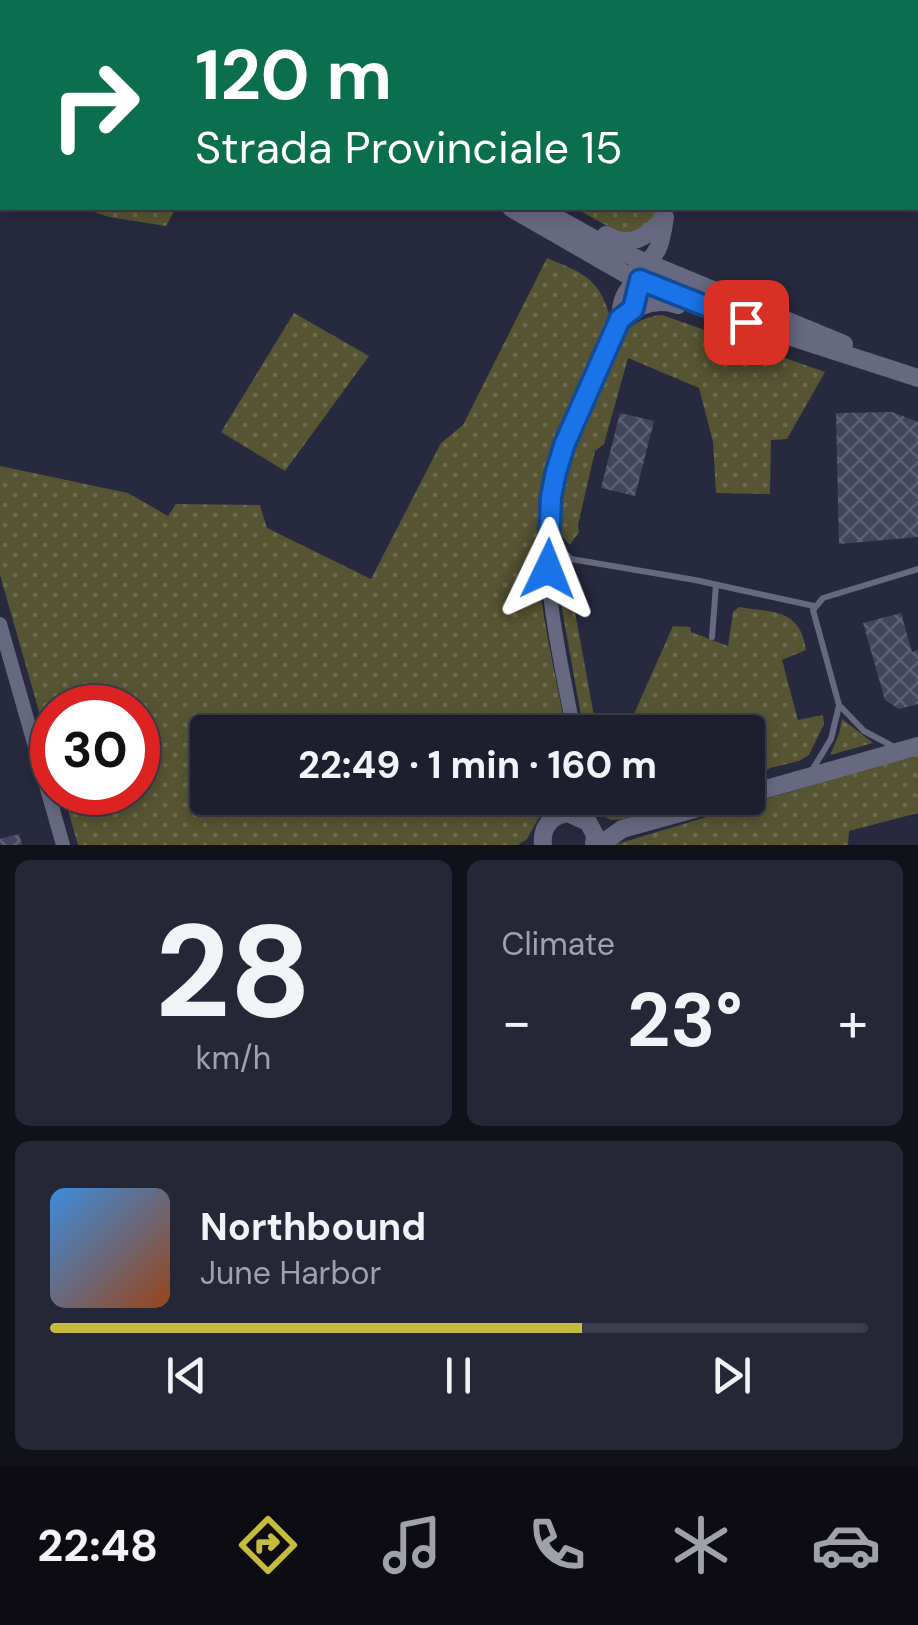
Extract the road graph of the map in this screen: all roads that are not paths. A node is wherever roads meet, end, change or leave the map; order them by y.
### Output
1 (514, 210) edge
2 (543, 210) edge
3 (560, 210) edge
4 (662, 223) edge
5 (643, 272) junction
6 (626, 314) junction
7 (761, 320) junction
8 (917, 375) edge
9 (548, 538) junction
10 (570, 559) junction
11 (918, 569) edge
12 (548, 577) junction
13 (716, 584) junction
14 (814, 606) junction
15 (0, 624) edge
16 (712, 637) dead end
17 (3, 643) edge
18 (840, 705) junction
19 (571, 715) edge
20 (910, 748) edge
21 (808, 776) junction
22 (765, 789) edge
23 (562, 815) edge
24 (584, 815) edge
25 (589, 815) edge
26 (673, 815) edge
27 (622, 829) junction
28 (540, 842) edge
29 (64, 845) edge
30 (597, 845) edge

1 - 5 main road
2 - 5 main road
3 - 4 main road
4 - 5 main road
4 - 7 main road
5 - 6 main road
5 - 7 main road
6 - 7 main road
6 - 9 street
7 - 8 main road
9 - 10 lane
9 - 12 street
10 - 12 lane
10 - 13 lane
11 - 14 lane
12 - 19 street
13 - 14 lane
13 - 16 lane
14 - 18 lane
15 - 17 street
17 - 29 street
18 - 20 lane
18 - 21 lane
20 - 21 main road
21 - 22 main road
23 - 28 main road
24 - 30 main road
25 - 27 main road
26 - 27 main road
27 - 30 main road

